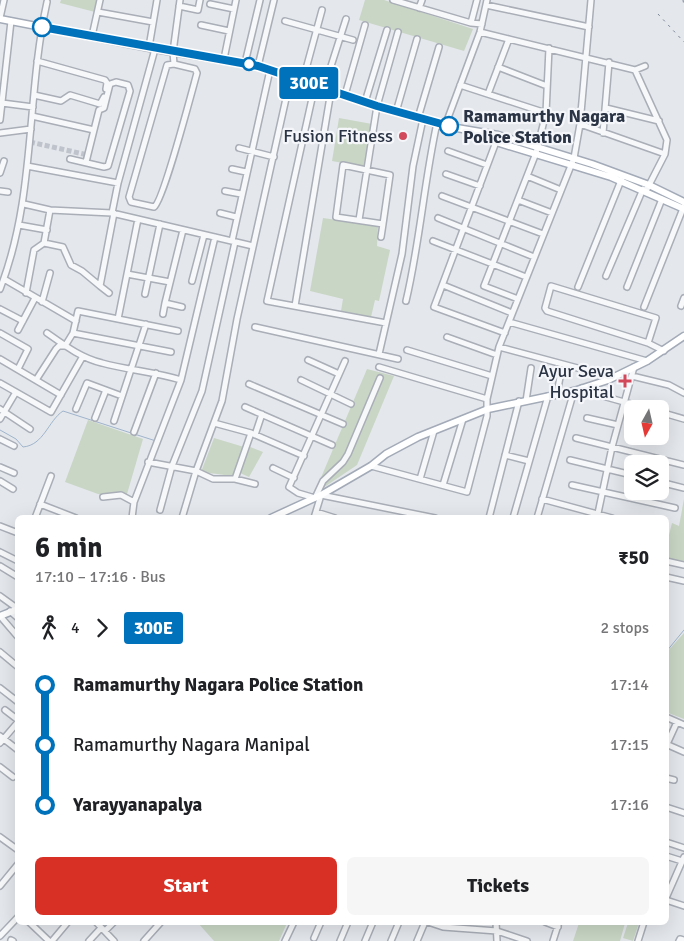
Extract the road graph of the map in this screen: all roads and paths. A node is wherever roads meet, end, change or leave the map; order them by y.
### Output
1 (4, 0) edge
2 (40, 0) edge
3 (100, 0) edge
4 (157, 0) edge
5 (180, 0) edge
6 (200, 0) edge
7 (236, 0) edge
8 (260, 0) edge
9 (274, 0) edge
10 (393, 0) edge
11 (422, 0) edge
12 (477, 0) edge
13 (591, 0) edge
14 (47, 1) edge
15 (486, 1) edge
16 (210, 4) dead end
17 (179, 6) junction
18 (419, 8) junction
19 (234, 9) junction
20 (322, 10) dead end
21 (98, 12) junction
22 (0, 18) edge
23 (346, 19) dead end
24 (10, 21) junction
25 (285, 21) dead end
26 (153, 22) junction
27 (471, 24) junction
28 (482, 24) junction
29 (202, 25) dead end
30 (364, 25) dead end
31 (42, 27) junction
32 (589, 27) junction
33 (317, 30) junction
34 (387, 30) dead end
35 (229, 31) junction
36 (398, 32) dead end
37 (480, 32) junction
38 (92, 36) junction
39 (341, 36) junction
40 (417, 39) dead end
41 (509, 39) junction
42 (353, 40) dead end
43 (439, 47) dead end
44 (0, 48) edge
45 (152, 48) junction
46 (549, 48) junction
47 (7, 49) junction
48 (173, 52) junction
49 (587, 57) junction
50 (224, 59) junction
51 (37, 61) junction
52 (609, 62) junction
53 (245, 63) junction
54 (174, 64) junction
55 (258, 66) junction
56 (645, 66) dead end
57 (498, 67) junction
58 (270, 70) junction
59 (635, 70) junction
60 (3, 72) edge
61 (291, 76) junction
62 (303, 80) junction
63 (314, 85) junction
64 (460, 85) junction
65 (547, 86) junction
66 (324, 88) junction
67 (331, 91) junction
68 (1, 94) edge
69 (488, 94) junction
70 (34, 95) junction
71 (345, 95) junction
72 (365, 102) junction
73 (2, 103) junction
74 (377, 106) junction
75 (32, 107) junction
76 (606, 108) junction
77 (396, 112) junction
78 (546, 113) junction
79 (32, 116) junction
80 (0, 118) edge
81 (421, 119) junction
82 (659, 121) junction
83 (436, 123) junction
84 (580, 124) junction
85 (445, 126) junction
86 (31, 129) junction
87 (94, 130) junction
88 (0, 133) edge
89 (478, 133) junction
90 (603, 133) junction
91 (496, 142) junction
92 (239, 148) dead end
93 (536, 150) junction
94 (448, 151) dead end
95 (251, 152) junction
96 (665, 154) junction
97 (274, 157) junction
98 (70, 159) dead end
99 (4, 161) dead end
100 (573, 161) junction
101 (86, 162) junction
102 (487, 165) junction
103 (27, 166) junction
104 (232, 169) dead end
105 (367, 170) junction
106 (246, 172) junction
107 (0, 173) edge
108 (446, 174) dead end
109 (527, 176) junction
110 (622, 178) junction
111 (118, 182) junction
112 (480, 186) junction
113 (646, 189) junction
114 (561, 190) junction
115 (0, 191) edge
116 (225, 191) dead end
117 (8, 192) dead end
118 (241, 194) junction
119 (442, 196) dead end
120 (662, 199) junction
121 (518, 200) junction
122 (24, 204) junction
123 (684, 206) edge
124 (472, 207) junction
125 (50, 210) junction
126 (113, 213) junction
127 (220, 213) dead end
128 (552, 214) junction
129 (236, 217) junction
130 (438, 218) dead end
131 (138, 219) junction
132 (358, 220) junction
133 (509, 221) junction
134 (160, 224) junction
135 (383, 224) junction
136 (19, 225) junction
137 (464, 228) junction
138 (47, 230) junction
139 (182, 230) junction
140 (543, 234) junction
141 (204, 235) junction
142 (381, 236) dead end
143 (215, 237) junction
144 (433, 241) dead end
145 (233, 242) junction
146 (44, 243) junction
147 (501, 243) junction
148 (253, 246) junction
149 (456, 250) junction
150 (534, 257) junction
151 (493, 264) junction
152 (50, 273) dead end
153 (127, 274) junction
154 (606, 276) dead end
155 (526, 277) junction
156 (148, 278) junction
157 (4, 279) junction
158 (192, 281) dead end
159 (170, 282) junction
160 (443, 285) junction
161 (100, 286) junction
162 (578, 287) dead end
163 (627, 287) dead end
164 (0, 289) edge
165 (26, 293) junction
166 (109, 293) dead end
167 (145, 294) dead end
168 (35, 298) junction
169 (684, 298) edge
170 (518, 299) junction
171 (406, 301) dead end
172 (42, 302) junction
173 (165, 303) junction
174 (295, 306) junction
175 (681, 306) dead end
176 (182, 307) dead end
177 (644, 307) dead end
178 (0, 309) edge
179 (512, 312) junction
180 (163, 314) dead end
181 (118, 319) junction
182 (76, 321) junction
183 (23, 322) junction
184 (509, 322) junction
185 (146, 324) junction
186 (386, 324) junction
187 (256, 327) dead end
188 (18, 330) dead end
189 (178, 331) dead end
190 (0, 333) edge
191 (47, 333) dead end
192 (73, 333) junction
193 (505, 333) junction
194 (684, 336) edge
195 (447, 337) dead end
196 (648, 343) junction
197 (65, 346) junction
198 (139, 346) junction
199 (499, 348) junction
200 (407, 350) dead end
201 (664, 351) junction
202 (171, 352) dead end
203 (379, 354) junction
204 (497, 355) junction
205 (82, 356) junction
206 (0, 359) edge
207 (398, 359) dead end
208 (308, 360) dead end
209 (345, 361) dead end
210 (648, 362) junction
211 (634, 367) junction
212 (132, 368) junction
213 (379, 368) dead end
214 (531, 368) dead end
215 (18, 369) junction
216 (156, 372) junction
217 (339, 374) junction
218 (492, 376) junction
219 (632, 376) junction
220 (560, 377) dead end
221 (380, 378) dead end
222 (36, 380) junction
223 (182, 380) junction
224 (300, 380) dead end
225 (608, 380) junction
226 (0, 383) edge
227 (249, 384) dead end
228 (582, 388) junction
229 (106, 390) junction
230 (574, 391) junction
231 (16, 392) junction
232 (684, 393) edge
233 (61, 394) junction
234 (330, 394) junction
235 (556, 394) junction
236 (122, 396) junction
237 (548, 396) junction
238 (487, 399) junction
239 (626, 400) edge
240 (523, 401) junction
241 (624, 402) edge
242 (351, 404) dead end
243 (624, 405) edge
244 (245, 407) dead end
245 (76, 409) dead end
246 (488, 409) junction
247 (2, 411) edge
248 (262, 414) junction
249 (322, 415) junction
250 (669, 415) edge
251 (95, 418) dead end
252 (587, 418) dead end
253 (0, 419) edge
254 (463, 419) junction
255 (684, 419) edge
256 (114, 421) dead end
257 (214, 423) junction
258 (343, 424) dead end
259 (618, 425) junction
260 (30, 429) dead end
261 (434, 431) junction
262 (134, 432) dead end
263 (253, 434) junction
264 (312, 436) junction
265 (576, 438) dead end
266 (0, 439) edge
267 (332, 445) dead end
268 (14, 446) dead end
269 (612, 447) junction
270 (505, 455) junction
271 (304, 456) junction
272 (570, 460) dead end
273 (529, 461) junction
274 (148, 462) junction
275 (684, 465) edge
276 (172, 466) junction
277 (371, 466) junction
278 (0, 467) edge
279 (273, 468) dead end
280 (607, 469) junction
281 (196, 471) junction
282 (624, 473) edge
283 (14, 474) dead end
284 (51, 476) dead end
285 (294, 478) junction
286 (234, 479) junction
287 (420, 479) junction
288 (0, 481) edge
289 (255, 484) dead end
290 (669, 484) edge
291 (443, 485) junction
292 (572, 485) dead end
293 (684, 488) edge
294 (13, 489) dead end
295 (602, 492) junction
296 (298, 493) junction
297 (103, 497) dead end
298 (318, 497) junction
299 (542, 499) junction
300 (134, 502) junction
301 (40, 504) junction
302 (304, 504) junction
303 (675, 508) dead end
304 (160, 510) dead end
305 (36, 515) edge
306 (68, 515) edge
307 (132, 515) edge
308 (183, 515) edge
309 (278, 515) edge
310 (315, 515) edge
311 (418, 515) edge
312 (490, 515) edge
313 (514, 515) edge
314 (538, 515) edge
315 (595, 515) edge
316 (598, 515) edge
317 (0, 526) edge
318 (15, 533) edge
319 (0, 552) edge
320 (15, 560) edge
321 (669, 562) edge
322 (684, 565) edge
323 (0, 566) edge
324 (15, 575) edge
325 (669, 578) edge
326 (684, 581) edge
327 (0, 596) edge
328 (15, 609) edge
329 (0, 616) edge
330 (15, 634) edge
331 (0, 652) edge
332 (15, 664) edge
333 (0, 688) edge
334 (15, 700) edge
335 (5, 710) dead end
336 (15, 718) edge
337 (669, 718) edge
338 (677, 722) junction
339 (15, 724) edge
340 (684, 725) edge
341 (1, 739) edge
342 (669, 740) edge
343 (669, 745) edge
344 (15, 748) edge
345 (684, 752) edge
346 (0, 767) edge
347 (13, 777) dead end
348 (669, 779) edge
349 (674, 780) dead end
350 (669, 808) edge
351 (684, 814) edge
352 (0, 837) edge
353 (669, 843) edge
354 (15, 848) edge
355 (684, 848) edge
356 (669, 857) edge
357 (683, 859) edge
358 (15, 868) edge
359 (0, 886) edge
360 (669, 887) edge
361 (669, 900) edge
362 (684, 906) edge
363 (15, 920) edge
364 (32, 925) edge
365 (64, 925) edge
366 (99, 925) edge
367 (110, 925) edge
368 (158, 925) edge
369 (293, 925) edge
370 (320, 925) edge
371 (347, 925) edge
372 (372, 925) edge
373 (398, 925) edge
374 (425, 925) edge
375 (437, 925) edge
376 (496, 925) edge
377 (558, 925) edge
378 (643, 925) edge
379 (103, 930) junction
380 (497, 931) junction
381 (0, 936) edge
382 (314, 938) dead end
383 (684, 940) edge
384 (51, 941) edge
385 (89, 941) edge
386 (114, 941) edge
387 (144, 941) edge
388 (285, 941) edge
389 (340, 941) edge
390 (365, 941) edge
391 (391, 941) edge
392 (417, 941) edge
393 (497, 941) edge
394 (527, 941) edge
395 (553, 941) edge
396 (638, 941) edge
397 (679, 941) edge

1 - 22 street
2 - 14 street
3 - 21 street
4 - 26 street
5 - 17 street
6 - 17 street
7 - 19 street
8 - 53 street
9 - 55 street
10 - 18 street
11 - 18 street
12 - 27 street
13 - 32 street
14 - 31 street
15 - 28 street
15 - 32 street
16 - 19 street
17 - 48 street
18 - 27 street
19 - 35 street
20 - 33 street
21 - 26 street
21 - 38 street
22 - 24 main road
23 - 39 street
24 - 31 main road
24 - 47 street
25 - 33 street
26 - 45 street
27 - 28 street
28 - 37 street
29 - 35 street
30 - 71 street
31 - 38 main road
31 - 51 street
32 - 49 street
33 - 39 street
33 - 62 street
34 - 72 street
35 - 50 street
36 - 74 street
37 - 41 street
37 - 64 street
38 - 45 main road
39 - 42 street
39 - 66 street
40 - 77 street
41 - 46 street
41 - 57 street
43 - 81 street
44 - 47 street
45 - 48 main road
45 - 111 street
46 - 49 street
46 - 65 street
47 - 60 street
48 - 50 main road
48 - 54 street
49 - 52 street
49 - 84 street
50 - 53 main road
51 - 70 street
51 - 70 street
52 - 59 street
52 - 76 street
53 - 55 main road
54 - 54 street
55 - 58 main road
56 - 59 street
57 - 65 street
57 - 69 street
58 - 61 main road
58 - 95 street
59 - 82 street
60 - 68 street
61 - 62 main road
61 - 97 street
62 - 63 main road
63 - 66 main road
63 - 174 street
64 - 69 street
64 - 85 street
65 - 78 street
66 - 67 main road
67 - 71 main road
67 - 174 street
68 - 73 street
69 - 78 street
70 - 75 street
71 - 72 main road
72 - 74 main road
73 - 75 street
73 - 80 street
74 - 77 main road
74 - 105 street
75 - 79 street
76 - 82 street
76 - 90 street
77 - 81 main road
78 - 93 street
79 - 86 street
79 - 87 street
81 - 83 main road
81 - 186 street
82 - 96 street
83 - 85 main road
83 - 171 street
84 - 90 street
84 - 100 street
85 - 89 main road
86 - 88 street
86 - 103 street
87 - 101 street
87 - 101 street
89 - 91 main road
89 - 93 main road
90 - 96 street
91 - 93 main road
91 - 102 street
92 - 95 street
93 - 100 main road
93 - 109 street
94 - 102 street
95 - 97 street
95 - 106 street
96 - 113 street
97 - 148 street
98 - 101 street
99 - 107 street
100 - 110 main road
100 - 114 street
102 - 112 street
103 - 111 street
103 - 122 street
104 - 106 street
105 - 132 street
105 - 132 street
105 - 135 street
106 - 118 street
108 - 112 street
109 - 114 street
109 - 121 street
110 - 113 main road
110 - 162 street
111 - 126 street
112 - 124 street
113 - 120 main road
113 - 123 main road
113 - 154 street
114 - 128 street
115 - 117 street
116 - 118 street
118 - 129 street
119 - 124 street
120 - 123 main road
120 - 163 street
121 - 128 street
121 - 133 street
122 - 125 street
122 - 136 street
123 - 177 street
124 - 133 street
124 - 137 street
125 - 126 street
125 - 138 street
126 - 131 street
126 - 161 street
127 - 129 street
128 - 140 street
129 - 145 street
130 - 137 street
131 - 134 street
131 - 153 street
132 - 135 street
133 - 140 street
133 - 147 street
134 - 139 street
134 - 156 street
135 - 142 street
136 - 138 street
136 - 157 street
137 - 147 street
137 - 149 street
138 - 146 street
139 - 141 street
139 - 159 street
140 - 150 street
141 - 143 street
141 - 158 street
143 - 145 street
143 - 223 street
144 - 149 street
145 - 148 street
145 - 276 street
146 - 161 street
146 - 165 street
147 - 150 street
147 - 151 street
148 - 257 street
149 - 151 street
149 - 160 street
150 - 155 street
151 - 155 street
151 - 170 street
152 - 172 street
153 - 156 street
153 - 181 street
155 - 170 street
156 - 159 street
156 - 167 street
157 - 164 street
157 - 165 street
159 - 173 street
160 - 179 street
160 - 193 street
161 - 166 street
165 - 168 street
168 - 172 street
168 - 183 street
169 - 175 street
170 - 179 street
172 - 182 street
173 - 176 street
173 - 180 street
174 - 186 street
178 - 183 street
179 - 184 street
181 - 182 street
181 - 185 street
182 - 192 street
183 - 188 street
184 - 193 street
184 - 210 street
185 - 189 street
185 - 198 street
186 - 203 street
187 - 203 street
190 - 215 street
191 - 197 street
192 - 197 street
192 - 198 street
193 - 199 street
194 - 201 main road
195 - 204 street
196 - 196 street
196 - 201 street
197 - 205 street
197 - 222 street
198 - 202 street
198 - 212 street
199 - 204 street
199 - 225 street
200 - 218 street
201 - 210 main road
203 - 207 street
204 - 218 street
205 - 212 street
205 - 233 street
206 - 215 street
208 - 217 street
209 - 217 street
210 - 211 main road
211 - 219 street
211 - 225 main road
212 - 216 street
212 - 236 street
213 - 238 street
214 - 240 street
215 - 222 street
216 - 223 street
216 - 262 street
217 - 234 street
218 - 238 street
219 - 232 street
219 - 239 street
220 - 235 street
221 - 298 street
222 - 233 street
223 - 274 street
224 - 234 street
225 - 228 main road
226 - 231 street
227 - 249 street
228 - 230 main road
228 - 241 street
229 - 236 street
229 - 245 street
229 - 251 street
230 - 235 main road
230 - 299 street
231 - 233 street
231 - 247 street
234 - 242 street
234 - 249 street
235 - 237 main road
236 - 256 street
237 - 240 main road
237 - 273 street
238 - 246 street
240 - 246 main road
240 - 270 street
243 - 259 street
244 - 248 street
246 - 254 main road
246 - 291 street
247 - 253 street
247 - 260 street
248 - 263 street
248 - 264 street
249 - 258 street
249 - 264 street
250 - 255 street
252 - 259 street
254 - 261 main road
254 - 291 street
257 - 263 street
257 - 281 street
259 - 269 street
261 - 277 main road
261 - 287 street
263 - 271 street
263 - 286 street
264 - 267 street
264 - 271 street
265 - 269 street
266 - 268 street
269 - 275 street
269 - 280 street
270 - 273 street
270 - 312 street
271 - 285 street
272 - 280 street
273 - 313 street
274 - 276 street
274 - 300 street
276 - 281 street
276 - 304 street
277 - 287 street
277 - 298 main road
278 - 283 street
279 - 285 street
280 - 282 street
280 - 295 street
281 - 286 street
281 - 308 street
284 - 301 street
285 - 296 street
286 - 289 street
287 - 291 street
288 - 294 street
290 - 293 street
292 - 295 street
295 - 303 street
295 - 316 street
296 - 298 street
296 - 302 street
297 - 300 street
298 - 302 main road
298 - 310 street
298 - 311 street
299 - 314 street
299 - 315 street
300 - 307 street
301 - 305 street
301 - 306 street
302 - 309 main road
317 - 318 street
319 - 320 street
321 - 322 street
323 - 324 street
325 - 326 street
327 - 328 street
328 - 329 main road
329 - 330 street
331 - 332 street
333 - 334 street
335 - 336 street
337 - 338 street
338 - 340 street
338 - 342 street
339 - 341 street
341 - 344 street
343 - 345 street
346 - 347 street
348 - 349 street
350 - 351 street
352 - 354 street
353 - 355 street
356 - 357 street
357 - 360 street
358 - 359 street
361 - 362 street
363 - 381 street
364 - 384 street
365 - 384 street
366 - 379 street
367 - 379 street
368 - 387 street
369 - 388 street
370 - 382 street
371 - 389 street
372 - 390 street
373 - 391 street
374 - 392 street
375 - 380 street
376 - 380 street
377 - 395 street
378 - 396 street
379 - 385 street
379 - 386 street
380 - 393 street
380 - 394 street
383 - 397 street

